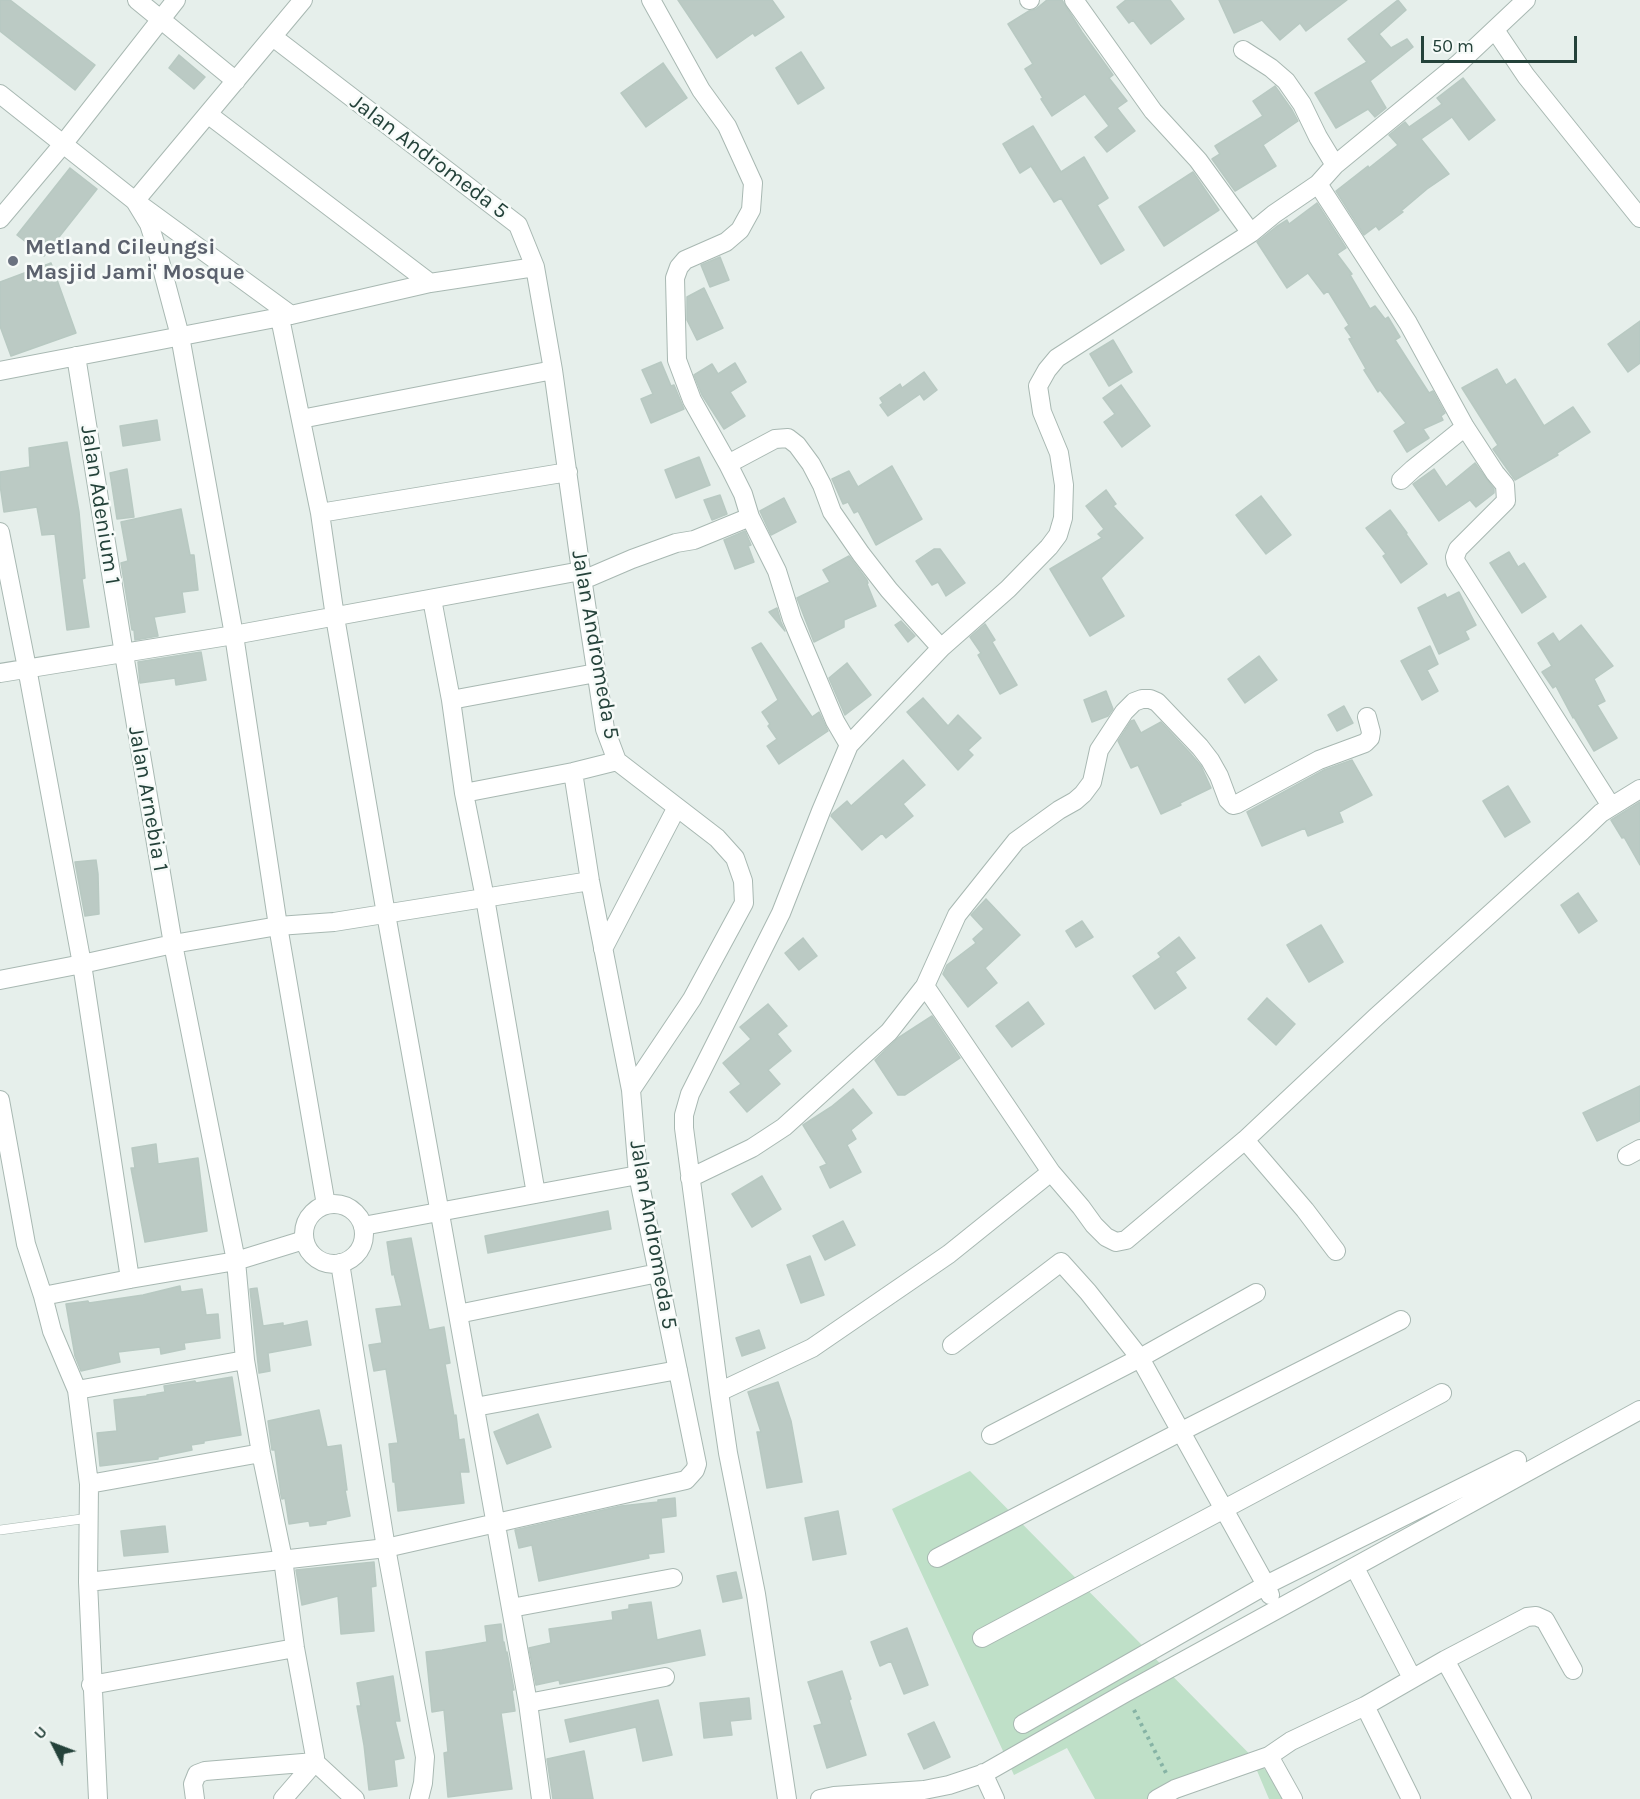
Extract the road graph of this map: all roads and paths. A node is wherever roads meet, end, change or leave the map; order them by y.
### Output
1 (137, 0) edge
2 (176, 0) edge
3 (303, 0) edge
4 (651, 0) edge
5 (1074, 0) edge
6 (1526, 0) edge
7 (161, 18) junction
8 (1495, 30) junction
9 (273, 37) junction
10 (1243, 50) dead end
11 (236, 81) junction
12 (0, 94) edge
13 (208, 115) junction
14 (64, 143) junction
15 (1335, 165) junction
16 (1318, 184) junction
17 (135, 201) junction
18 (1640, 218) edge
19 (0, 219) edge
20 (1251, 233) junction
21 (535, 267) junction
22 (430, 283) junction
23 (286, 316) junction
24 (180, 336) junction
25 (76, 357) junction
26 (554, 370) junction
27 (0, 371) edge
28 (301, 419) junction
29 (1465, 427) junction
30 (728, 464) junction
31 (568, 472) junction
32 (1401, 480) dead end
33 (320, 513) junction
34 (750, 517) junction
35 (0, 532) edge
36 (3, 572) edge
37 (582, 575) junction
38 (432, 599) junction
39 (335, 617) junction
40 (234, 635) junction
41 (941, 648) junction
42 (124, 654) junction
43 (27, 668) junction
44 (0, 673) edge
45 (596, 673) junction
46 (451, 700) junction
47 (1367, 717) dead end
48 (849, 745) junction
49 (617, 761) junction
50 (573, 772) junction
51 (1640, 789) edge
52 (464, 793) junction
53 (1611, 806) junction
54 (677, 807) junction
55 (590, 881) junction
56 (485, 898) junction
57 (386, 914) junction
58 (278, 926) junction
59 (173, 944) junction
60 (603, 949) junction
61 (82, 964) junction
62 (0, 980) edge
63 (925, 986) junction
64 (631, 1090) junction
65 (0, 1100) edge
66 (1245, 1140) junction
67 (1051, 1172) junction
68 (638, 1175) junction
69 (690, 1178) junction
70 (536, 1194) junction
71 (326, 1205) junction
72 (440, 1211) junction
73 (363, 1226) junction
74 (304, 1240) junction
75 (1336, 1251) dead end
76 (236, 1261) junction
77 (340, 1263) junction
78 (658, 1273) junction
79 (130, 1279) junction
80 (1256, 1293) dead end
81 (43, 1296) junction
82 (458, 1314) junction
83 (1401, 1320) dead end
84 (952, 1345) dead end
85 (1140, 1358) junction
86 (245, 1360) junction
87 (678, 1370) junction
88 (77, 1390) junction
89 (719, 1392) junction
90 (1442, 1393) dead end
91 (475, 1407) junction
92 (1640, 1410) edge
93 (1180, 1432) junction
94 (992, 1435) dead end
95 (261, 1453) junction
96 (1517, 1460) dead end
97 (89, 1484) junction
98 (1224, 1510) junction
99 (88, 1518) junction
100 (495, 1522) junction
101 (0, 1530) edge
102 (386, 1548) junction
103 (938, 1558) dead end
104 (283, 1559) junction
105 (1355, 1568) junction
106 (673, 1578) dead end
107 (88, 1582) junction
108 (1266, 1585) junction
109 (511, 1608) junction
110 (1276, 1611) junction
111 (982, 1638) dead end
112 (296, 1648) junction
113 (1445, 1659) junction
114 (1573, 1670) dead end
115 (665, 1677) dead end
116 (1412, 1678) junction
117 (91, 1685) junction
118 (1125, 1694) junction
119 (528, 1703) junction
120 (1365, 1706) junction
121 (1023, 1724) dead end
122 (1269, 1756) junction
123 (315, 1762) junction
124 (983, 1773) junction
125 (1175, 1789) junction
126 (98, 1799) edge
127 (195, 1799) edge
128 (283, 1799) edge
129 (355, 1799) edge
130 (419, 1799) edge
131 (541, 1799) edge
132 (787, 1799) edge
133 (820, 1799) edge
134 (996, 1799) edge
135 (1156, 1799) edge
136 (1293, 1799) edge
137 (1411, 1799) edge
138 (1522, 1799) edge

1 - 7 street
2 - 7 street
3 - 9 street
4 - 30 street
5 - 20 street
6 - 8 street
7 - 11 street
7 - 14 street
8 - 15 street
8 - 18 street
9 - 11 street
9 - 21 street, Jalan Andromeda 5
10 - 15 street
11 - 13 street
12 - 14 street
13 - 17 street
13 - 22 street
14 - 17 street
14 - 19 street
15 - 16 street
16 - 20 street
16 - 29 street
17 - 23 street
17 - 24 street
20 - 41 street
21 - 22 street
21 - 26 street, Jalan Andromeda 5
22 - 23 street
23 - 24 street
23 - 28 street
24 - 25 street
24 - 40 street
25 - 27 street
25 - 42 street, Jalan Adenium 1
26 - 28 street
26 - 31 street, Jalan Andromeda 5
28 - 33 street
29 - 32 street
29 - 53 street
30 - 34 street
30 - 41 street
31 - 33 street
31 - 37 street, Jalan Andromeda 5
33 - 39 street
34 - 37 street
34 - 48 street
35 - 36 street
36 - 43 street
37 - 38 street
37 - 45 street, Jalan Andromeda 5
38 - 39 street
38 - 46 street
39 - 40 street
39 - 57 street
40 - 42 street
40 - 58 street
41 - 48 street
42 - 43 street
42 - 59 street, Jalan Arnebia 1
43 - 44 street
43 - 61 street
45 - 46 street
45 - 49 street, Jalan Andromeda 5
46 - 52 street
47 - 63 street
48 - 69 street
49 - 50 street
49 - 54 street, Jalan Andromeda 5
50 - 52 street
50 - 55 street
51 - 53 street
52 - 56 street
53 - 66 street
54 - 60 street
54 - 64 street, Jalan Andromeda 5
55 - 56 street
55 - 60 street
56 - 57 street
56 - 70 street
57 - 58 street
57 - 72 street
58 - 59 street
58 - 71 street
59 - 61 street
59 - 76 street, Jalan Arnebia 1
60 - 64 street
61 - 62 street
61 - 79 street
63 - 67 street
63 - 69 street
64 - 68 street, Jalan Andromeda 5
65 - 81 street
66 - 67 street
66 - 75 street
67 - 89 street
68 - 70 street
68 - 78 street, Jalan Andromeda 5
69 - 89 street
70 - 72 street
71 - 73 street
71 - 74 street
72 - 73 street
72 - 82 street
73 - 77 street
74 - 76 street
74 - 77 street
76 - 79 street
76 - 86 street, Jalan Arnebia 1
77 - 102 street
78 - 82 street
78 - 87 street, Jalan Andromeda 5
79 - 81 street
80 - 85 street
81 - 88 street
82 - 91 street
83 - 93 street
84 - 85 street
85 - 93 street
85 - 94 street
86 - 88 street
86 - 95 street, Jalan Arnebia 1
87 - 91 street
87 - 100 street, Jalan Andromeda 5
88 - 97 street
89 - 132 street
90 - 98 street
91 - 100 street
92 - 105 street
93 - 98 street
93 - 103 street
95 - 97 street
95 - 104 street, Jalan Arnebia 1
96 - 108 street
97 - 99 street
98 - 108 street
98 - 111 street
99 - 101 lane
99 - 107 street
100 - 102 street
100 - 109 street
102 - 104 street
102 - 130 street
104 - 107 street
104 - 112 street, Jalan Arnebia 1
105 - 110 street
105 - 116 street
106 - 109 street
107 - 117 street
108 - 110 street
108 - 121 street
109 - 119 street
110 - 118 street
112 - 117 street
112 - 123 street, Jalan Arnebia 1
113 - 114 street
113 - 116 street
113 - 138 street
115 - 119 street
116 - 120 street
117 - 126 street
118 - 124 street
118 - 125 path
119 - 131 street
120 - 122 street
120 - 137 street
122 - 125 street
122 - 136 street
123 - 127 street
123 - 128 street
123 - 129 street
124 - 133 street
124 - 134 street
125 - 135 street

